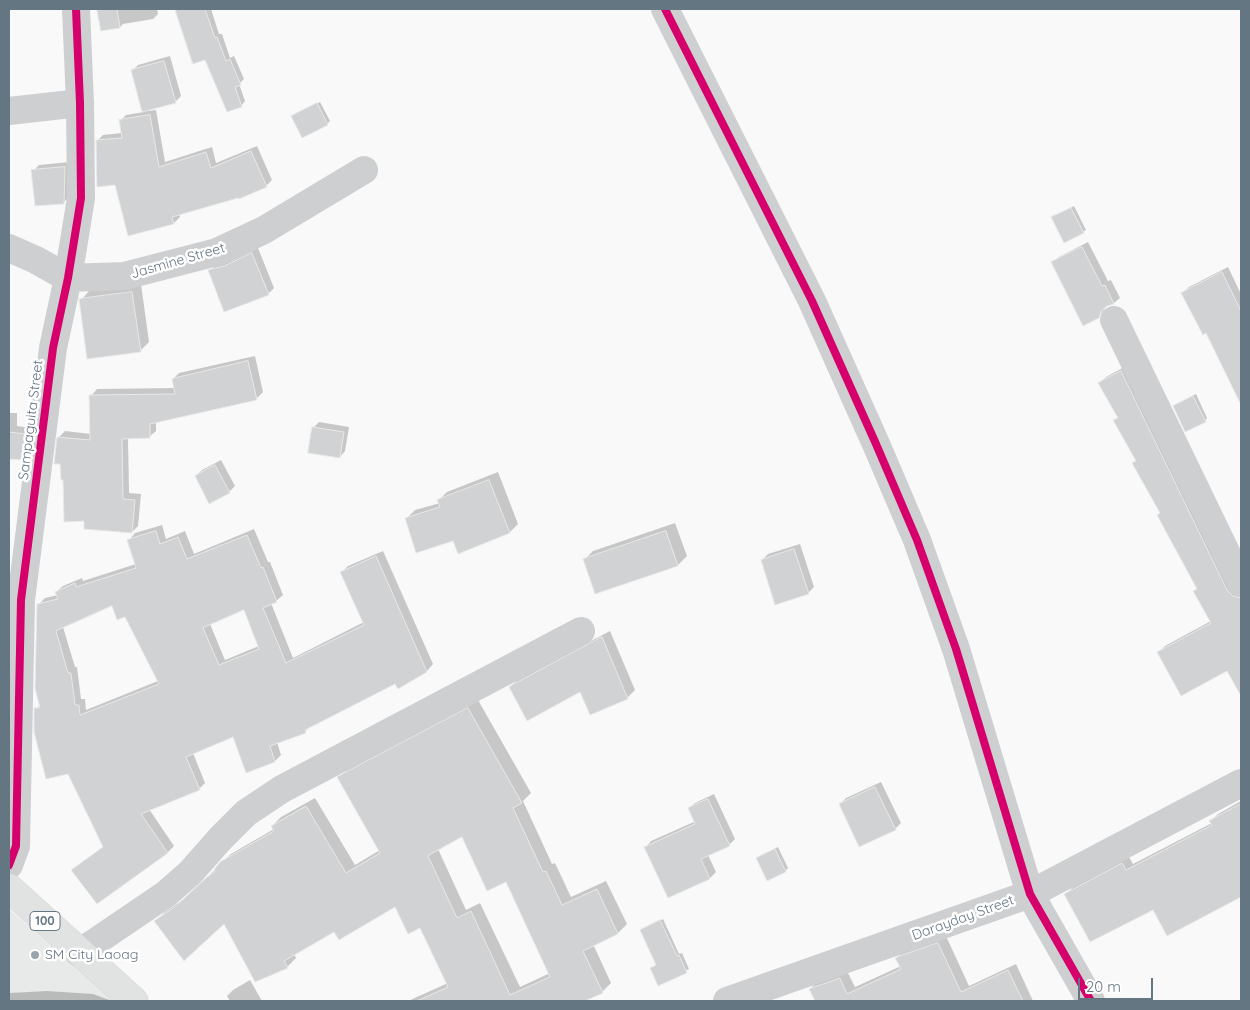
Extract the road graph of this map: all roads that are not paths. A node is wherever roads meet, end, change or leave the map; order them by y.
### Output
1 (76, 9) edge
2 (665, 9) edge
3 (80, 103) junction
4 (9, 111) edge
5 (364, 170) dead end
6 (9, 248) edge
7 (68, 278) junction
8 (1114, 320) dead end
9 (1241, 583) edge
10 (581, 630) dead end
11 (1241, 783) edge
12 (9, 865) edge
13 (9, 888) edge
14 (1030, 894) junction
15 (80, 953) junction
16 (134, 1001) edge
17 (727, 1001) edge
18 (1091, 1001) edge

1 - 3 street, Sampaguita Street
2 - 14 street
3 - 4 street
3 - 7 street, Sampaguita Street
5 - 7 street, Jasmine Street
6 - 7 street
7 - 12 street, Sampaguita Street
8 - 9 street
10 - 15 street
11 - 14 street, Darayday Street
13 - 15 main road, 100
14 - 17 street, Darayday Street
14 - 18 street
15 - 16 main road, 100

